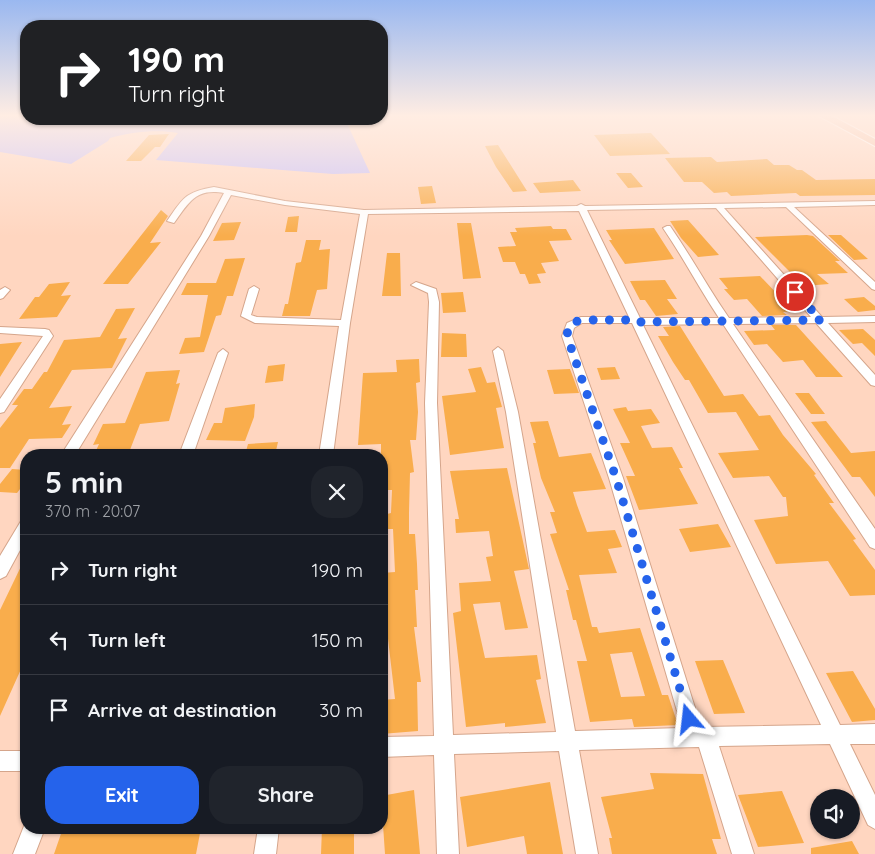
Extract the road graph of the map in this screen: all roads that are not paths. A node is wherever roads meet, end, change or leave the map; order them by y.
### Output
1 (229, 192) junction
2 (875, 203) edge
3 (786, 204) junction
4 (716, 205) junction
5 (581, 206) junction
6 (364, 212) junction
7 (171, 221) dead end
8 (667, 228) dead end
9 (416, 285) dead end
10 (875, 286) edge
11 (254, 289) dead end
12 (875, 319) edge
13 (726, 320) junction
14 (821, 320) junction
15 (638, 321) junction
16 (345, 323) junction
17 (0, 330) edge
18 (498, 351) dead end
19 (223, 353) dead end
20 (875, 382) edge
21 (0, 409) edge
22 (72, 449) edge
23 (188, 449) edge
24 (327, 449) edge
25 (20, 536) edge
26 (875, 542) edge
27 (0, 571) edge
28 (875, 734) edge
29 (835, 735) junction
30 (700, 737) junction
31 (569, 741) junction
32 (446, 744) junction
33 (388, 747) edge
34 (0, 760) edge
35 (20, 760) edge
36 (875, 818) edge
37 (32, 834) edge
38 (268, 834) edge
39 (24, 854) edge
40 (265, 854) edge
41 (448, 854) edge
42 (587, 854) edge
43 (743, 854) edge

1 - 6 street
1 - 7 street
1 - 22 street
2 - 3 street
3 - 4 street
3 - 10 street
4 - 5 street
4 - 14 street
5 - 6 street
5 - 15 street
6 - 16 street
8 - 13 street
9 - 32 street
11 - 16 street
12 - 14 street
13 - 14 street
13 - 15 street
13 - 26 street
14 - 20 street
15 - 29 street
15 - 30 street
16 - 24 street
17 - 21 street
18 - 31 street
19 - 23 street
25 - 27 street
28 - 29 street
29 - 30 street
29 - 36 street
30 - 31 street
30 - 43 street
31 - 32 street
31 - 42 street
32 - 33 street
32 - 41 street
34 - 35 street
37 - 39 street
38 - 40 street

